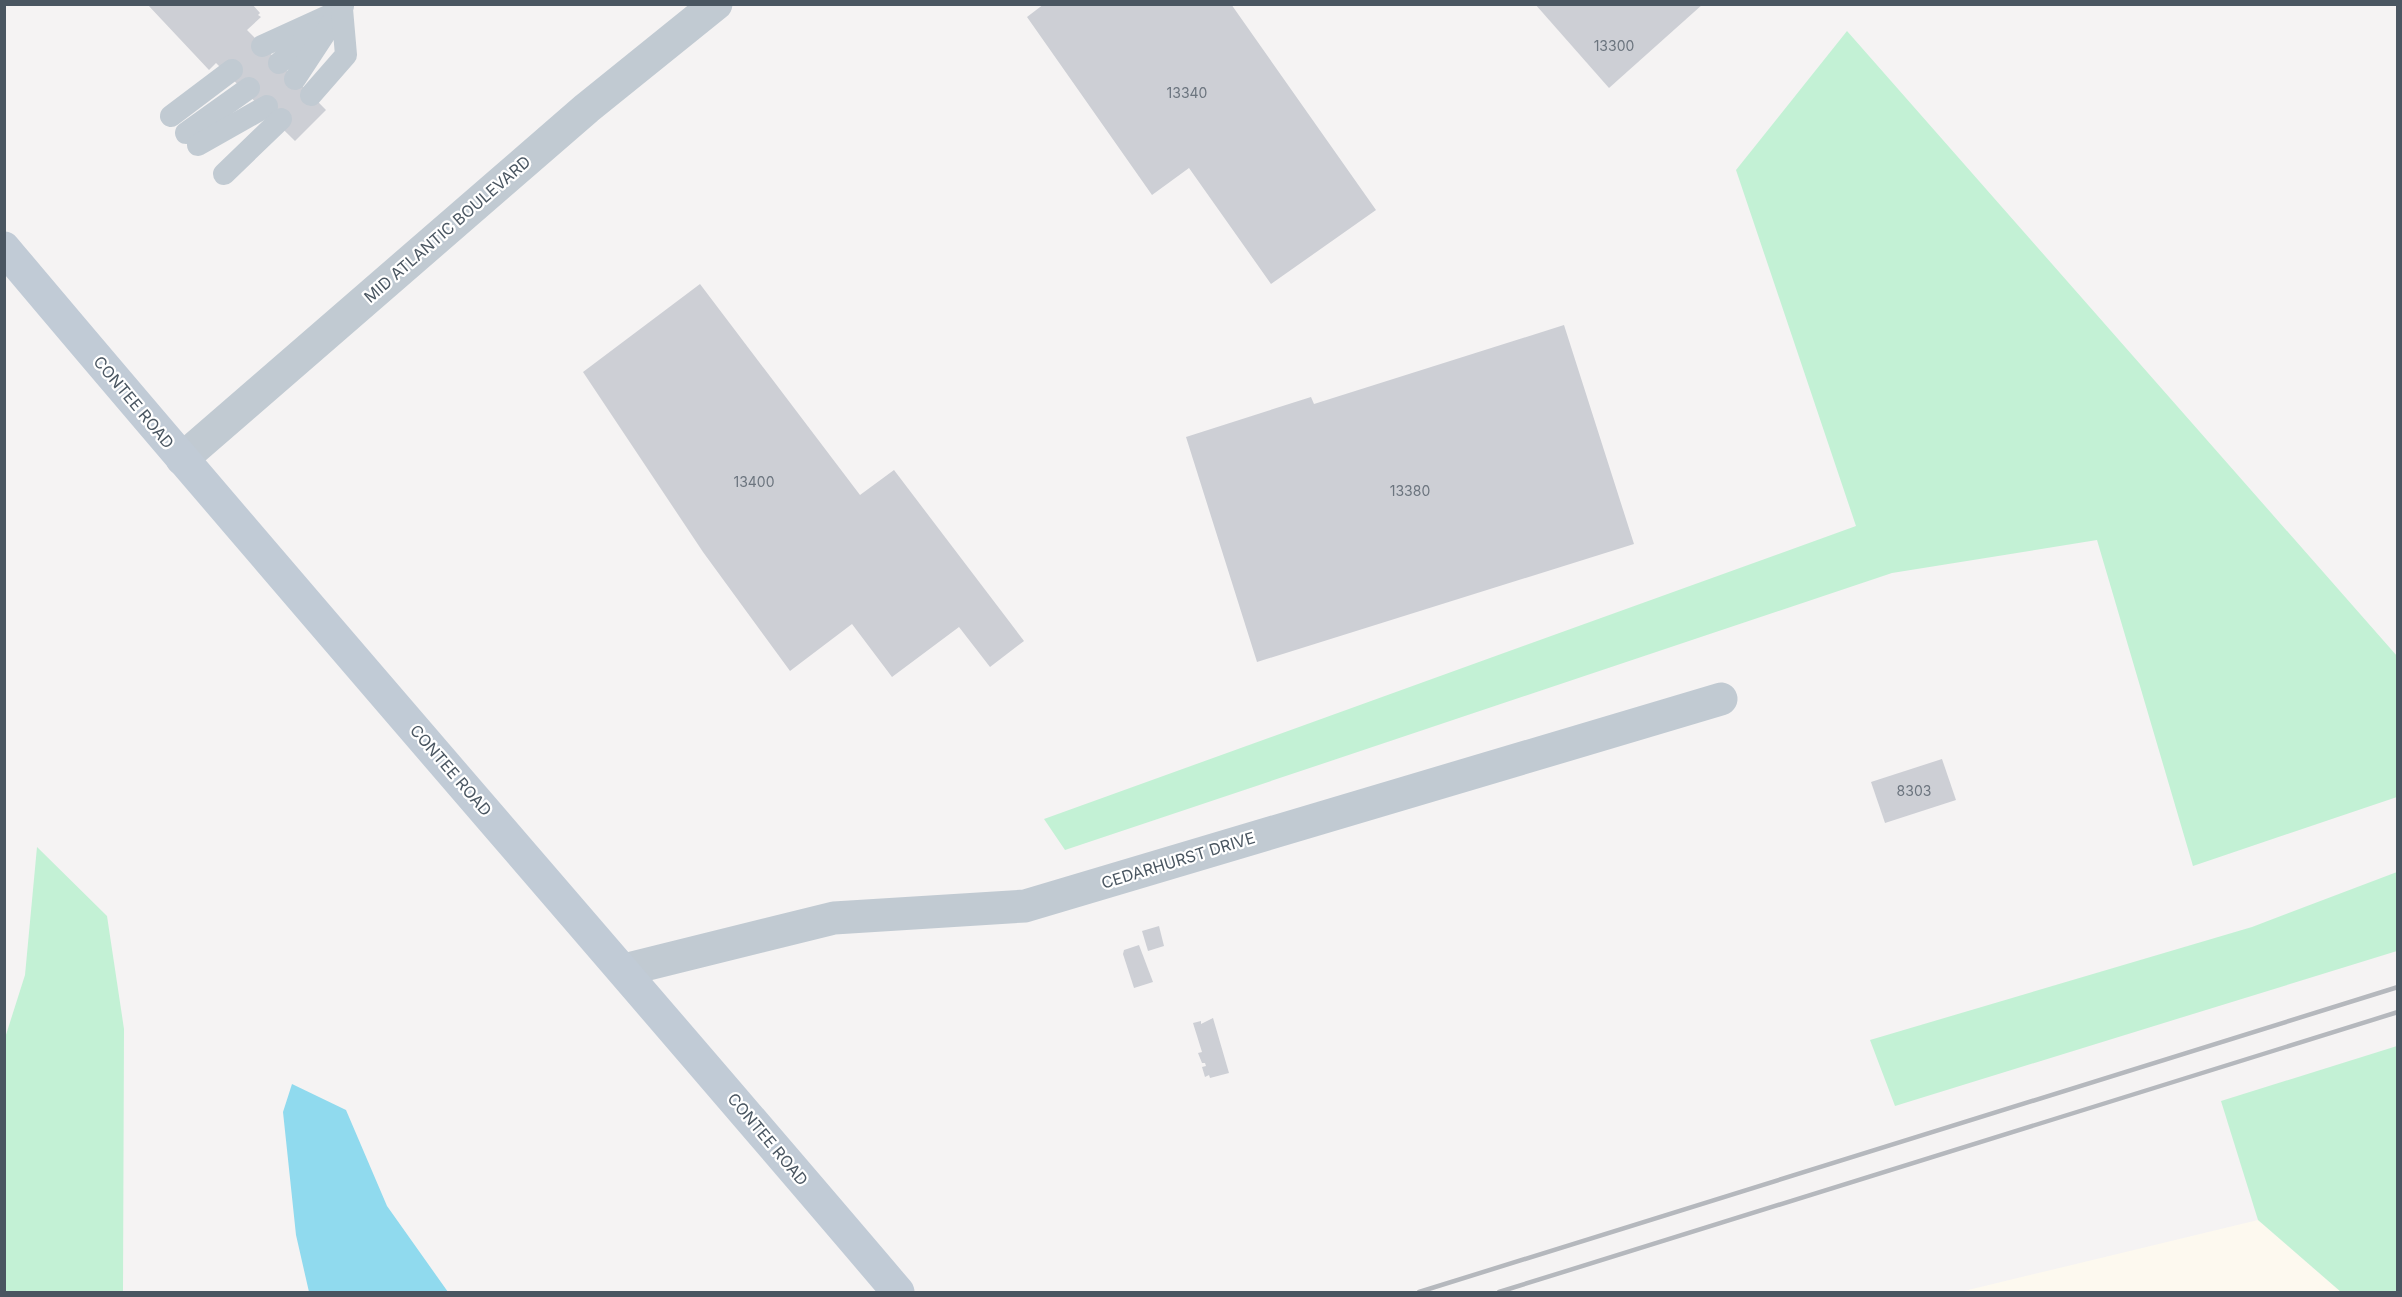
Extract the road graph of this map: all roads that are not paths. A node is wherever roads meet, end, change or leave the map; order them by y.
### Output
1 (716, 4) edge
2 (343, 7) edge
3 (262, 46) dead end
4 (279, 63) dead end
5 (232, 70) dead end
6 (303, 87) dead end
7 (249, 88) dead end
8 (171, 116) dead end
9 (224, 174) dead end
10 (4, 248) edge
11 (182, 459) junction
12 (1721, 699) dead end
13 (624, 970) junction
14 (898, 1293) edge

1 - 11 street, MID ATLANTIC BOULEVARD
2 - 3 lane
2 - 4 lane
2 - 6 lane
5 - 8 lane
7 - 9 lane
10 - 11 street, CONTEE ROAD
11 - 13 street, CONTEE ROAD
12 - 13 street, CEDARHURST DRIVE
13 - 14 street, CONTEE ROAD

